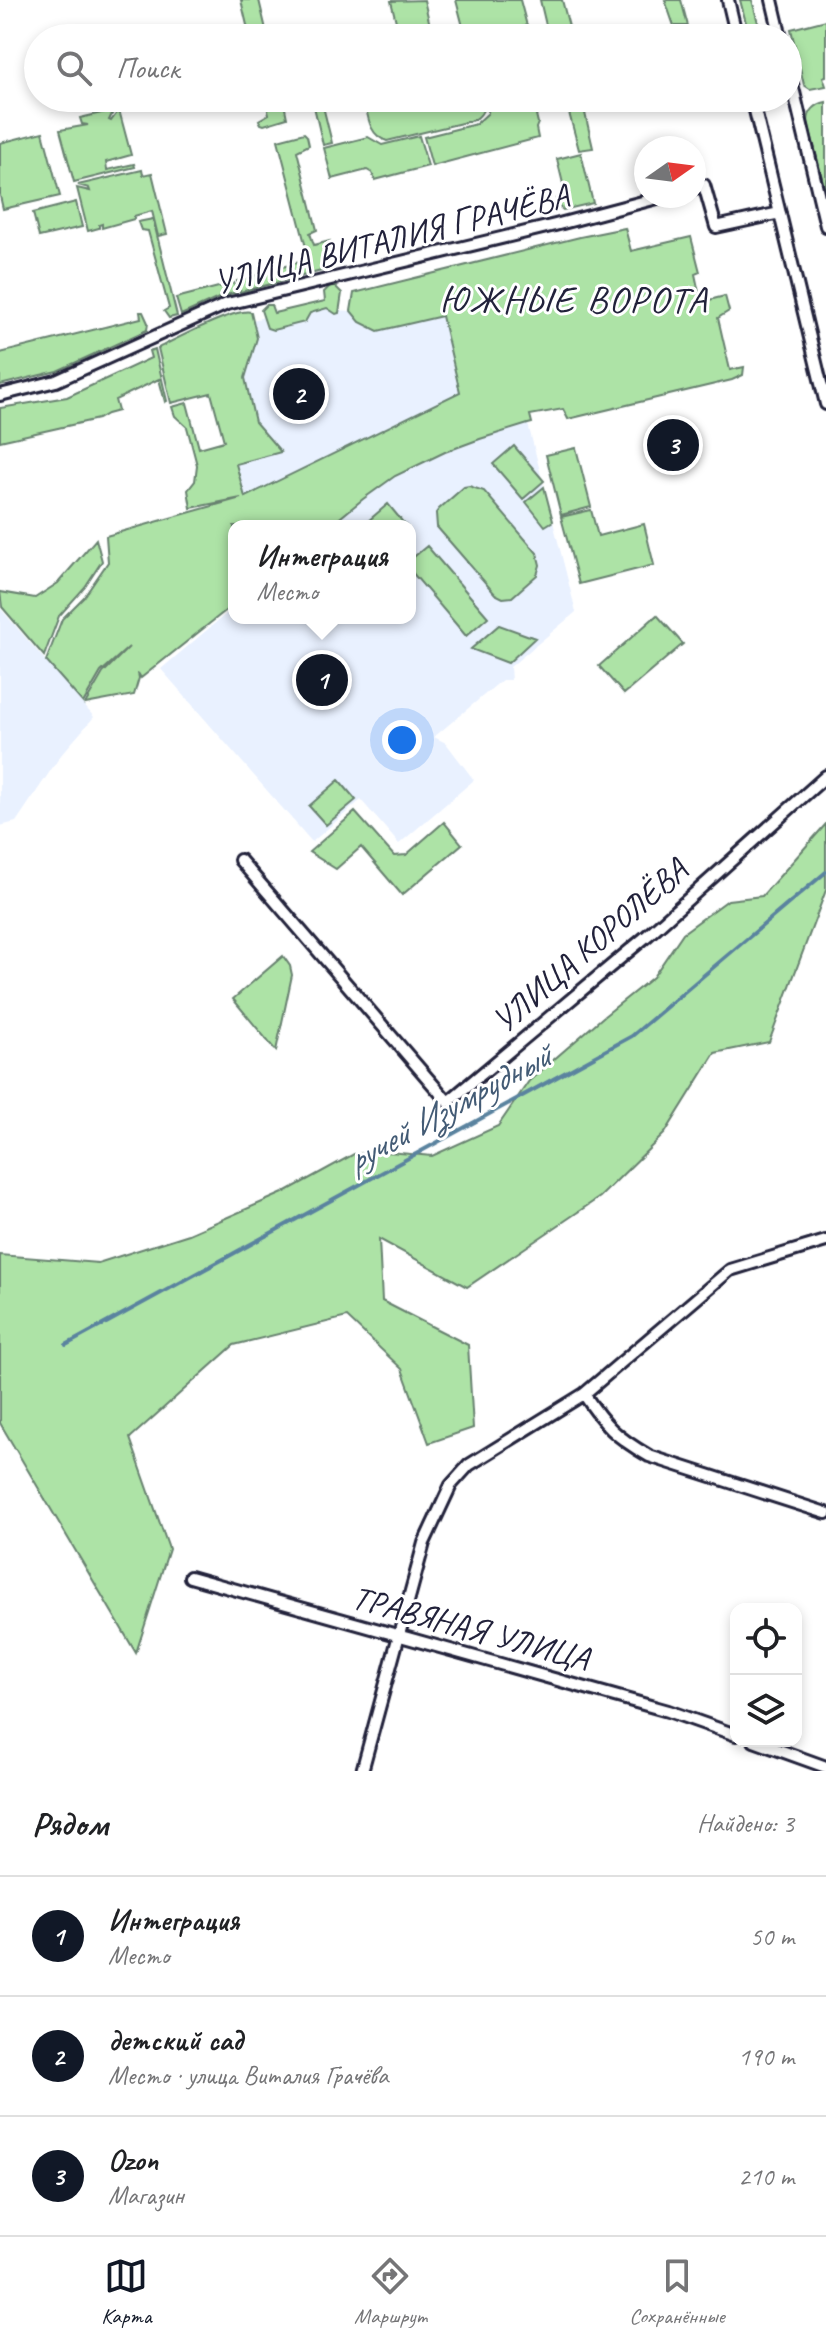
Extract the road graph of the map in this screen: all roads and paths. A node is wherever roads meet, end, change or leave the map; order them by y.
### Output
1 (728, 0) edge
2 (772, 0) edge
3 (734, 24) edge
4 (778, 24) edge
5 (755, 112) edge
6 (799, 112) edge
7 (706, 192) edge
8 (634, 204) edge
9 (780, 213) junction
10 (826, 226) edge
11 (0, 395) edge
12 (826, 404) edge
13 (825, 776) edge
14 (240, 860) dead end
15 (826, 1241) edge
16 (584, 1394) junction
17 (826, 1513) edge
18 (190, 1577) dead end
19 (399, 1636) junction
20 (730, 1733) edge
21 (771, 1747) edge
22 (826, 1767) edge
23 (362, 1771) edge

1 - 3 street
2 - 4 street
5 - 9 street
6 - 10 street
7 - 9 street
8 - 11 street, УЛИЦА ВИТАЛИЯ ГРАЧЁВА
9 - 12 street
13 - 14 street, УЛИЦА КОРОЛЁВА
15 - 16 street
16 - 17 street
16 - 19 street
18 - 19 street, ТРАВЯНАЯ УЛИЦА
19 - 20 street, ТРАВЯНАЯ УЛИЦА
19 - 23 street
21 - 22 street

